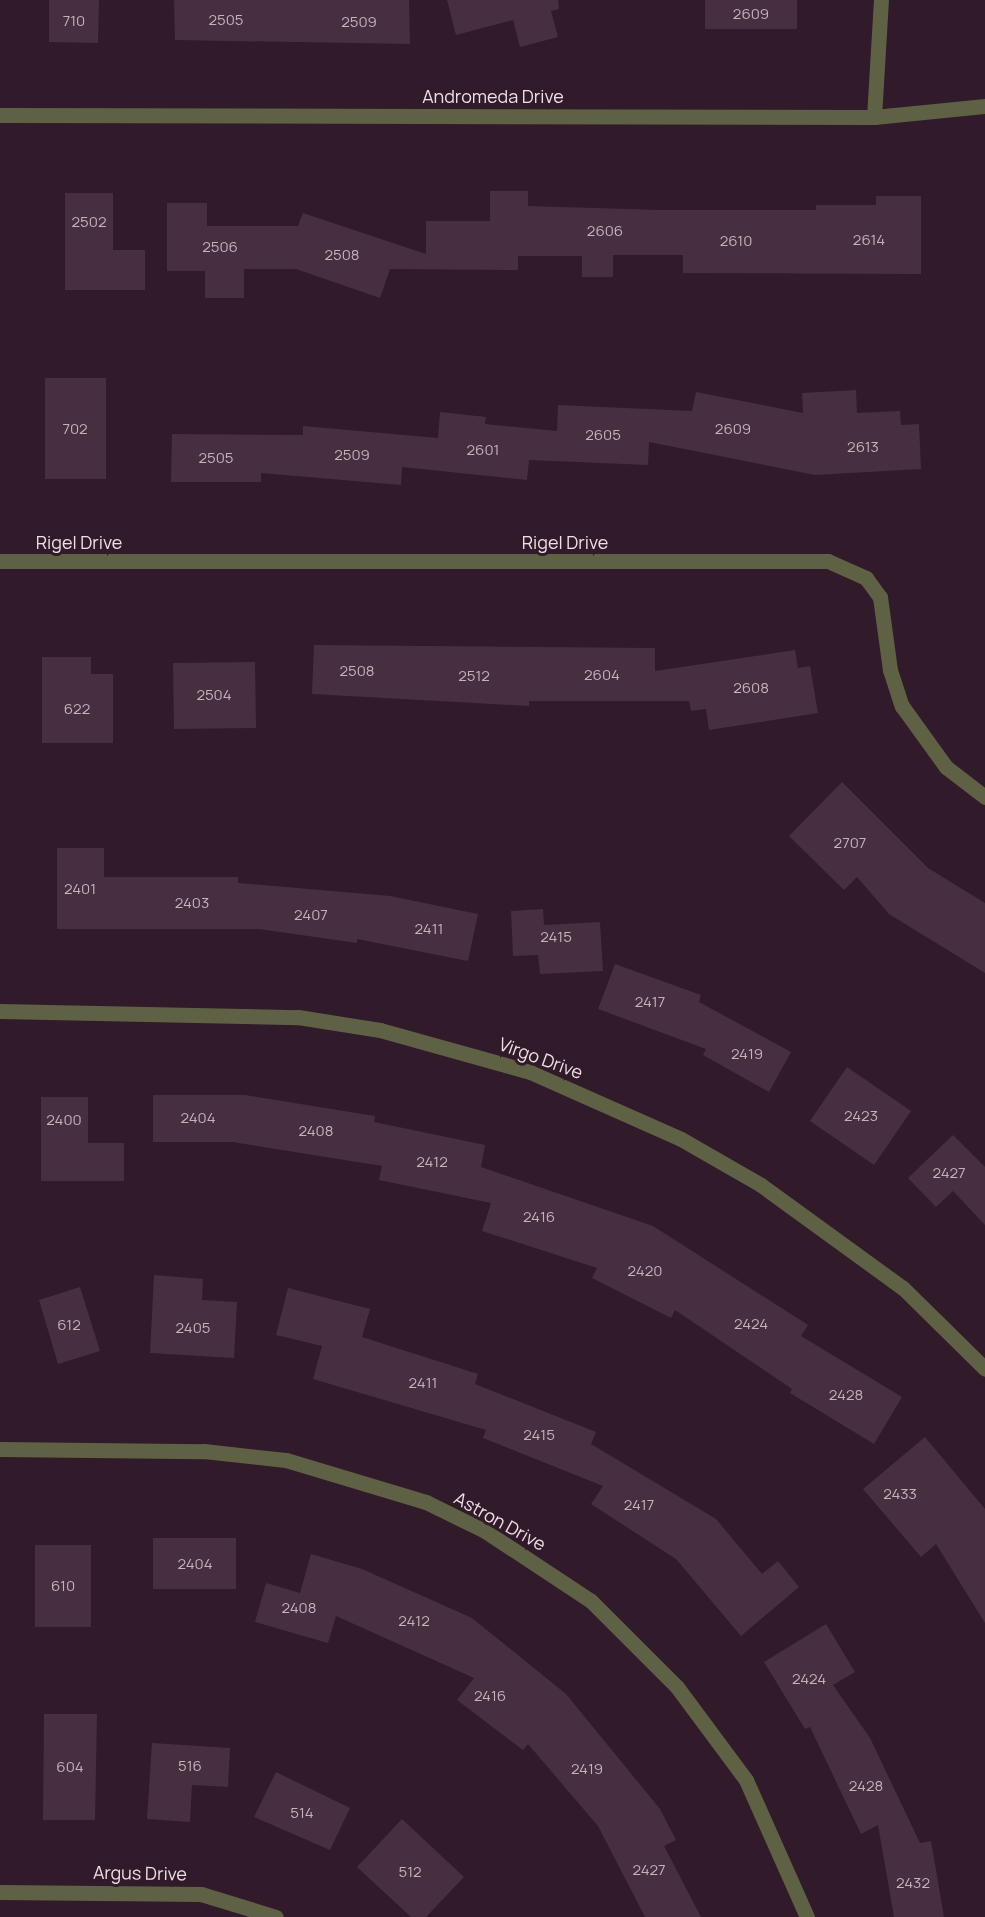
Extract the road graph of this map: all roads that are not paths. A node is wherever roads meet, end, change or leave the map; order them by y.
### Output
1 (881, 0) edge
2 (985, 106) edge
3 (0, 115) edge
4 (874, 117) junction
5 (0, 561) edge
6 (985, 797) edge
7 (0, 1011) edge
8 (985, 1368) edge
9 (0, 1449) edge
10 (0, 1892) edge
11 (276, 1917) edge
12 (807, 1917) edge

1 - 4 street
2 - 4 street, Andromeda Drive
3 - 4 street, Andromeda Drive
5 - 6 street, Rigel Drive
7 - 8 street, Virgo Drive
9 - 12 street, Astron Drive
10 - 11 street, Argus Drive

